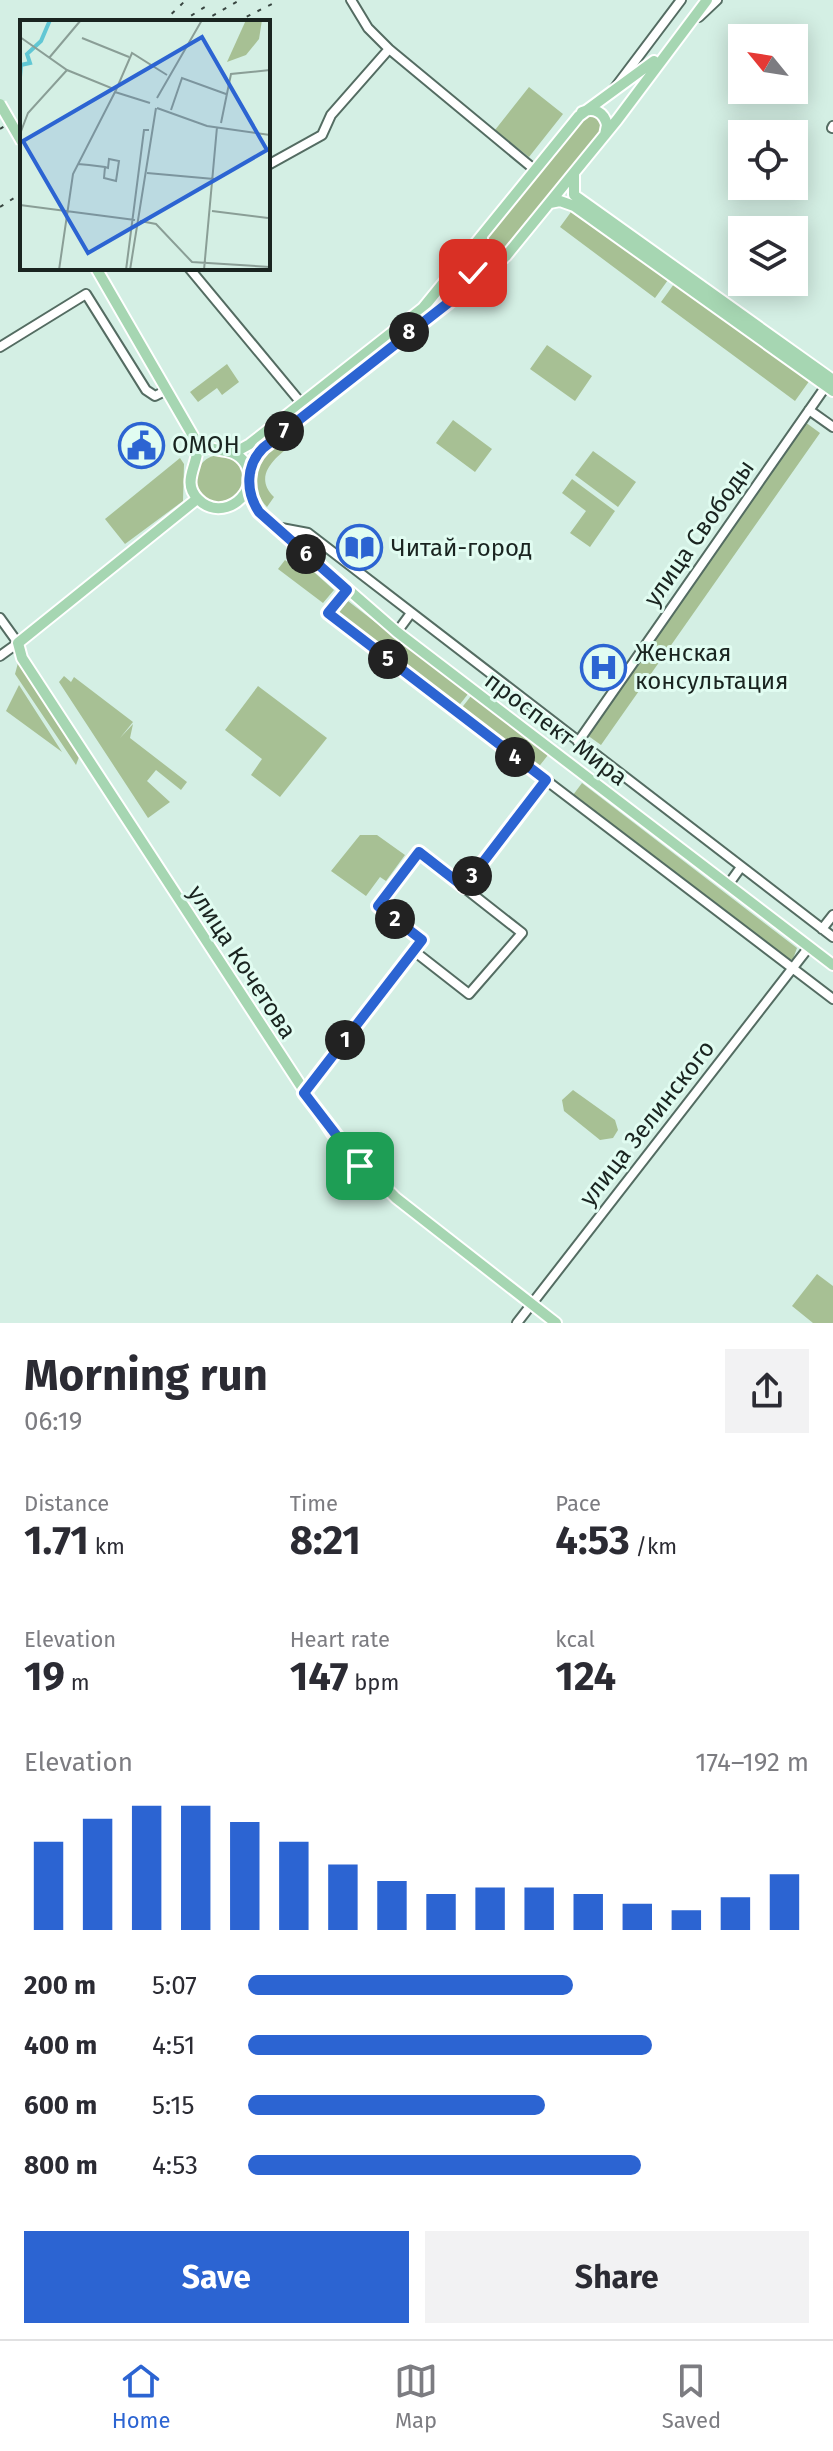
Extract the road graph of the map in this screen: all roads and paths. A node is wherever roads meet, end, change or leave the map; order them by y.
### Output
1 (351, 0) edge
2 (681, 0) edge
3 (689, 0) edge
4 (707, 0) edge
5 (717, 0) edge
6 (668, 16) junction
7 (672, 43) junction
8 (389, 49) junction
9 (613, 90) junction
10 (0, 104) edge
11 (581, 113) junction
12 (622, 114) junction
13 (604, 136) junction
14 (20, 139) edge
15 (270, 164) edge
16 (535, 170) junction
17 (574, 173) junction
18 (571, 199) junction
19 (550, 203) junction
20 (483, 234) junction
21 (506, 256) junction
22 (97, 270) edge
23 (191, 270) edge
24 (452, 273) junction
25 (471, 285) junction
26 (0, 347) edge
27 (831, 386) edge
28 (167, 390) junction
29 (302, 404) junction
30 (809, 410) junction
31 (833, 427) edge
32 (196, 441) junction
33 (221, 449) junction
34 (192, 469) junction
35 (249, 479) junction
36 (197, 499) junction
37 (226, 508) junction
38 (263, 516) junction
39 (276, 527) junction
40 (347, 590) junction
41 (411, 613) junction
42 (0, 618) edge
43 (397, 632) junction
44 (18, 643) junction
45 (0, 656) edge
46 (578, 742) junction
47 (546, 780) junction
48 (741, 867) junction
49 (728, 885) junction
50 (464, 887) junction
51 (833, 915) edge
52 (822, 929) junction
53 (833, 937) edge
54 (809, 947) junction
55 (414, 951) junction
56 (833, 965) edge
57 (793, 968) junction
58 (833, 999) edge
59 (304, 1093) junction
60 (532, 1303) junction
61 (517, 1323) edge
62 (556, 1323) edge

1 - 8 street
2 - 6 street
3 - 6 street
4 - 7 main road
5 - 7 street
6 - 9 street
7 - 9 main road
7 - 12 main road
8 - 15 street
8 - 16 street
9 - 11 main road
9 - 12 main road
10 - 14 main road, bridge
11 - 13 main road
11 - 16 main road
12 - 13 main road
13 - 17 main road
16 - 20 main road
17 - 18 main road
17 - 19 main road
18 - 19 main road
18 - 27 main road
19 - 21 main road
20 - 21 main road
20 - 24 main road
21 - 25 main road
22 - 28 main road
23 - 29 street
24 - 25 main road
24 - 29 main road
25 - 35 main road
26 - 28 street
27 - 30 street, улица Свободы
28 - 32 main road
29 - 33 main road
30 - 31 street
30 - 46 street, улица Свободы
32 - 33 main road
32 - 34 main road
33 - 34 main road
33 - 35 main road
34 - 36 main road
35 - 37 main road
35 - 38 main road, проспект Мира
36 - 37 main road
36 - 44 main road
37 - 38 main road, проспект Мира
38 - 39 main road, проспект Мира
39 - 40 main road, проспект Мира
39 - 41 street
40 - 43 main road, проспект Мира
40 - 47 street
41 - 43 street
41 - 46 street
42 - 44 street
43 - 49 main road, проспект Мира
44 - 45 street
44 - 59 main road, улица Кочетова
46 - 48 street
47 - 50 street
47 - 57 street
48 - 49 street
48 - 52 street
49 - 54 main road, проспект Мира
50 - 55 street
50 - 55 street
51 - 52 street
52 - 53 street
54 - 56 main road, проспект Мира
54 - 57 street, улица Зелинского
55 - 59 street
57 - 58 street
57 - 60 street, улица Зелинского
59 - 60 main road, улица Кочетова
60 - 61 street, улица Зелинского
60 - 62 main road, улица Кочетова

